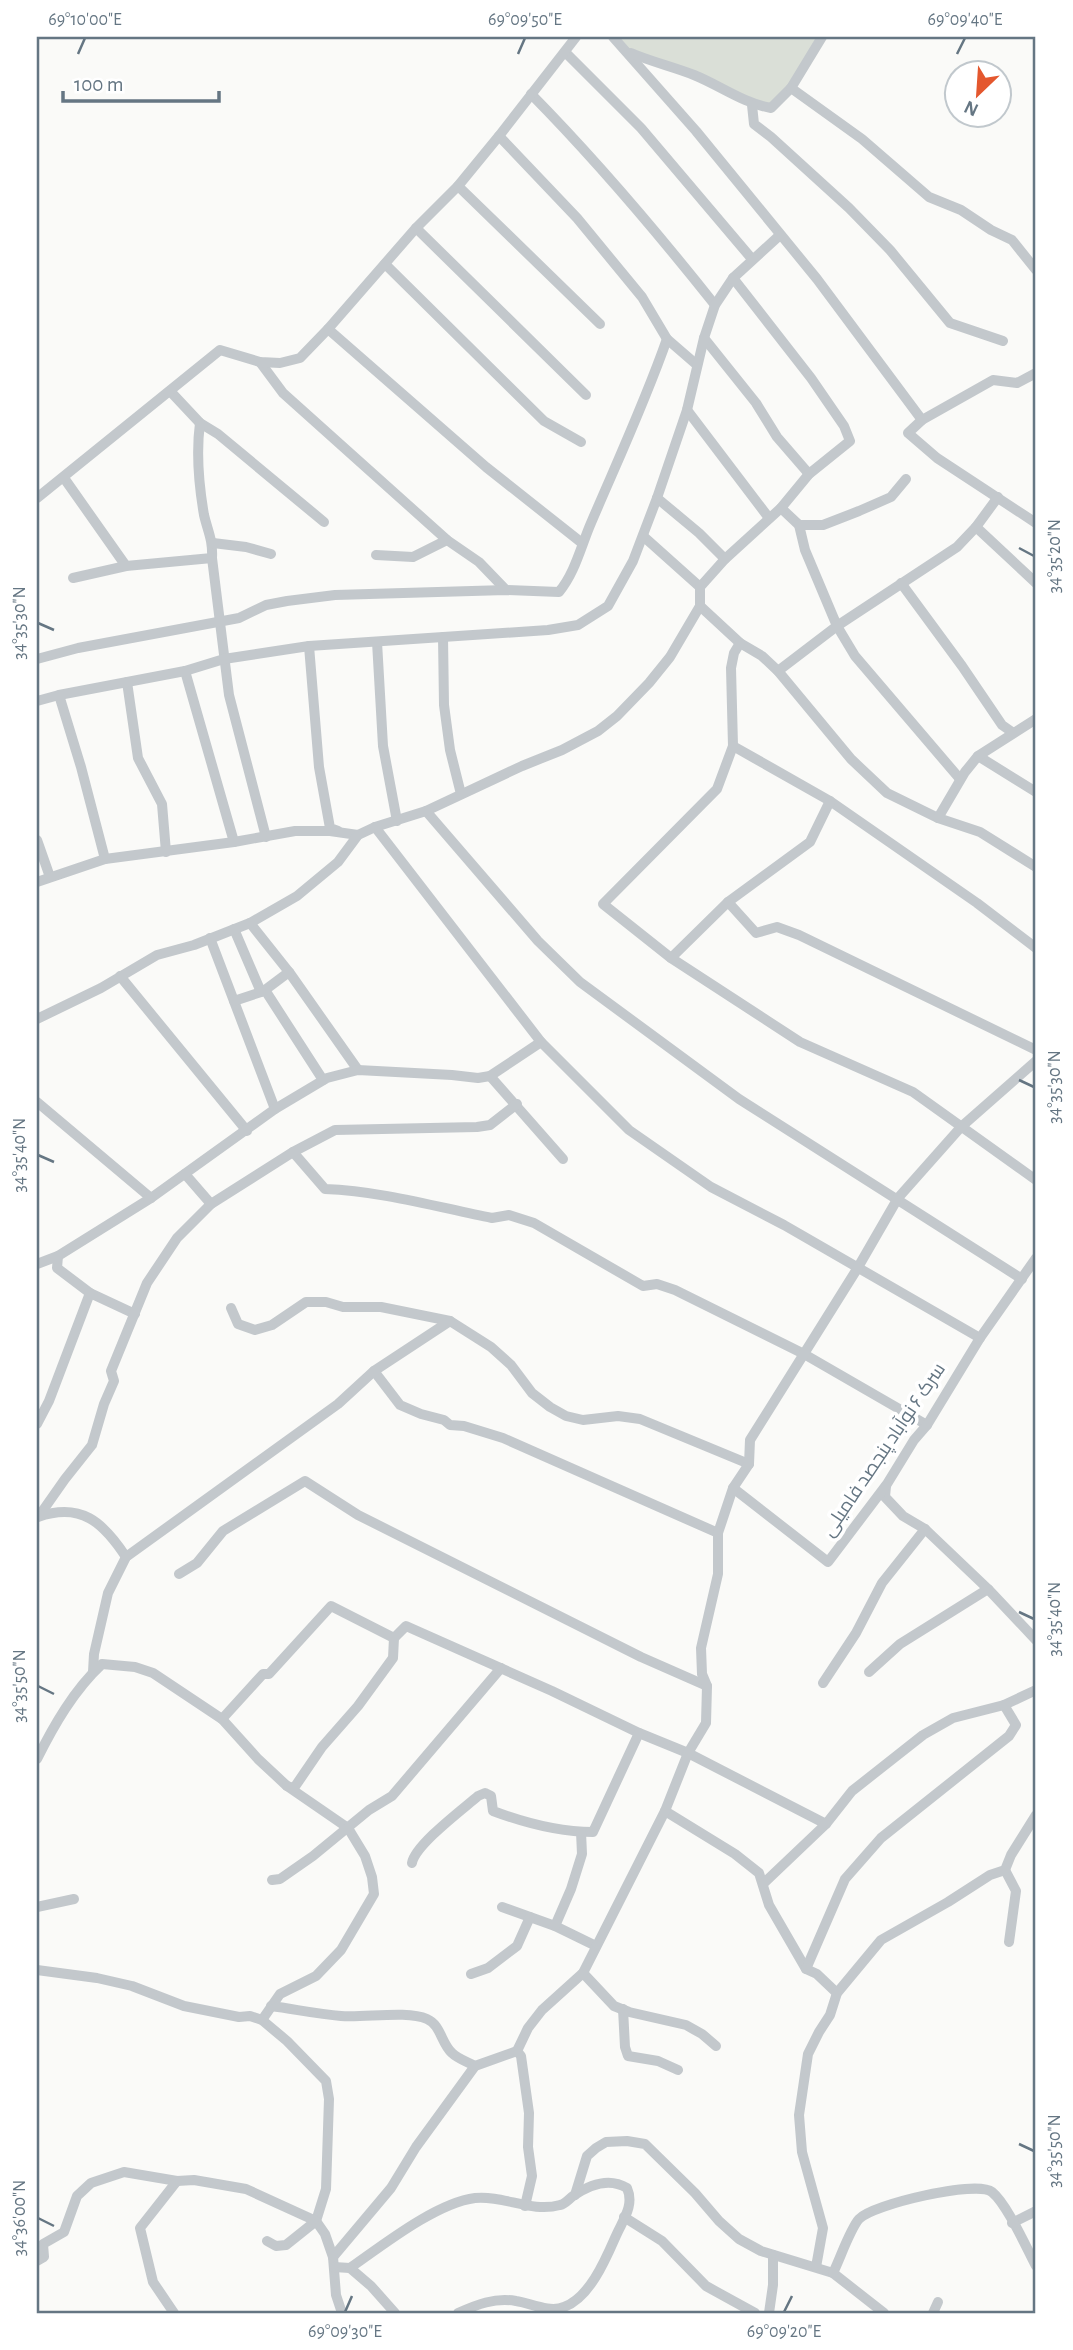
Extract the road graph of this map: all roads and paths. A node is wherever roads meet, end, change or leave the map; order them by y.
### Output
1 (576, 37) edge
2 (613, 37) edge
3 (822, 37) edge
4 (628, 51) junction
5 (565, 52) junction
6 (791, 88) junction
7 (531, 94) junction
8 (752, 105) junction
9 (499, 136) junction
10 (458, 186) junction
11 (416, 228) junction
12 (780, 235) junction
13 (752, 259) junction
14 (385, 264) junction
15 (1036, 270) edge
16 (733, 278) junction
17 (715, 305) junction
18 (600, 324) dead end
19 (328, 329) junction
20 (704, 338) junction
21 (667, 339) junction
22 (1003, 341) dead end
23 (260, 362) junction
24 (697, 365) junction
25 (1036, 373) edge
26 (170, 391) junction
27 (586, 395) dead end
28 (687, 410) junction
29 (922, 420) junction
30 (200, 423) junction
31 (580, 442) dead end
32 (809, 474) junction
33 (64, 478) junction
34 (906, 479) dead end
35 (998, 497) junction
36 (37, 498) edge
37 (657, 498) junction
38 (781, 508) junction
39 (769, 518) junction
40 (324, 522) dead end
41 (1036, 523) edge
42 (799, 524) junction
43 (976, 527) junction
44 (643, 536) junction
45 (447, 540) junction
46 (213, 543) junction
47 (582, 543) junction
48 (271, 554) dead end
49 (376, 555) dead end
50 (212, 558) junction
51 (725, 559) junction
52 (126, 566) junction
53 (74, 578) dead end
54 (1035, 581) edge
55 (901, 583) junction
56 (700, 587) junction
57 (506, 590) junction
58 (701, 606) junction
59 (220, 621) junction
60 (837, 626) junction
61 (443, 637) junction
62 (377, 642) junction
63 (740, 643) junction
64 (310, 646) junction
65 (37, 659) edge
66 (224, 659) junction
67 (185, 671) junction
68 (778, 671) junction
69 (127, 682) junction
70 (59, 695) junction
71 (37, 701) edge
72 (1036, 719) edge
73 (1012, 733) junction
74 (733, 746) junction
75 (978, 755) junction
76 (960, 779) junction
77 (1036, 792) edge
78 (461, 794) junction
79 (830, 802) junction
80 (426, 811) junction
81 (938, 818) junction
82 (397, 821) junction
83 (375, 827) junction
84 (342, 833) junction
85 (358, 835) junction
86 (266, 837) junction
87 (37, 840) edge
88 (234, 842) junction
89 (166, 852) junction
90 (105, 859) junction
91 (1036, 867) edge
92 (50, 877) junction
93 (37, 882) edge
94 (728, 902) junction
95 (250, 923) junction
96 (234, 929) junction
97 (210, 938) junction
98 (1036, 948) edge
99 (671, 958) junction
100 (289, 972) junction
101 (121, 976) junction
102 (263, 991) junction
103 (234, 1000) junction
104 (37, 1019) edge
105 (541, 1042) junction
106 (1036, 1050) edge
107 (1036, 1061) edge
108 (358, 1070) junction
109 (490, 1076) junction
110 (323, 1080) junction
111 (37, 1102) edge
112 (517, 1104) junction
113 (275, 1110) junction
114 (961, 1127) junction
115 (247, 1131) junction
116 (293, 1152) junction
117 (563, 1159) dead end
118 (185, 1174) junction
119 (1036, 1180) edge
120 (150, 1198) junction
121 (898, 1198) junction
122 (211, 1204) junction
123 (58, 1256) junction
124 (1036, 1258) edge
125 (37, 1264) edge
126 (857, 1269) junction
127 (1022, 1279) junction
128 (90, 1293) junction
129 (231, 1308) dead end
130 (135, 1314) junction
131 (450, 1321) junction
132 (980, 1338) junction
133 (804, 1354) junction
134 (374, 1371) junction
135 (37, 1424) edge
136 (927, 1425) junction
137 (749, 1464) junction
138 (887, 1484) junction
139 (733, 1488) junction
140 (38, 1517) edge
141 (925, 1529) junction
142 (718, 1533) junction
143 (126, 1557) junction
144 (179, 1574) dead end
145 (988, 1589) junction
146 (394, 1638) junction
147 (1036, 1640) edge
148 (501, 1668) junction
149 (93, 1672) junction
150 (869, 1672) dead end
151 (823, 1683) dead end
152 (706, 1686) junction
153 (1036, 1690) edge
154 (1004, 1705) junction
155 (222, 1718) junction
156 (639, 1733) junction
157 (688, 1753) junction
158 (37, 1759) edge
159 (287, 1786) junction
160 (665, 1811) junction
161 (1036, 1815) edge
162 (826, 1824) junction
163 (348, 1828) junction
164 (581, 1832) junction
165 (412, 1863) dead end
166 (1005, 1870) junction
167 (272, 1880) dead end
168 (762, 1884) junction
169 (74, 1899) dead end
170 (37, 1907) edge
171 (502, 1907) dead end
172 (530, 1917) junction
173 (555, 1926) junction
174 (1009, 1942) dead end
175 (596, 1946) junction
176 (806, 1969) junction
177 (37, 1970) edge
178 (583, 1973) junction
179 (471, 1974) dead end
180 (817, 1974) junction
181 (813, 1985) dead end
182 (837, 1993) junction
183 (271, 2006) junction
184 (623, 2009) junction
185 (262, 2020) junction
186 (716, 2046) dead end
187 (517, 2051) junction
188 (475, 2066) junction
189 (678, 2070) dead end
190 (177, 2180) junction
191 (575, 2195) junction
192 (525, 2206) junction
193 (1036, 2211) edge
194 (624, 2217) junction
195 (316, 2221) junction
196 (1012, 2223) junction
197 (267, 2241) dead end
198 (773, 2255) junction
199 (37, 2261) edge
200 (333, 2262) junction
201 (1036, 2266) edge
202 (350, 2267) junction
203 (816, 2267) junction
204 (833, 2273) junction
205 (938, 2302) dead end
206 (174, 2313) edge
207 (342, 2313) edge
208 (395, 2313) edge
209 (458, 2313) edge
210 (755, 2313) edge
211 (769, 2313) edge
212 (884, 2313) edge
213 (933, 2313) edge

1 - 5 street
2 - 4 street
3 - 6 street
4 - 8 street
4 - 12 street
5 - 7 street
5 - 13 street
6 - 8 street
6 - 15 street
7 - 9 street
7 - 17 street
8 - 22 street
9 - 10 street
9 - 21 street
10 - 11 street
10 - 18 street
11 - 14 street
11 - 27 street
12 - 13 street
12 - 29 street
13 - 16 street
14 - 19 street
14 - 31 street
16 - 17 street
16 - 32 street
17 - 20 street
19 - 23 street
19 - 47 street
20 - 24 street
20 - 32 street
21 - 24 street
21 - 47 street
23 - 26 street
23 - 45 street
24 - 28 street
25 - 29 street
26 - 30 street
26 - 33 street
28 - 37 street
28 - 39 street
29 - 35 street
30 - 40 street
30 - 46 street
32 - 38 street
33 - 36 street
33 - 52 street
34 - 42 street
35 - 41 street
35 - 43 street
37 - 44 street
37 - 51 street
38 - 39 street
38 - 42 street
39 - 51 street
42 - 60 street
43 - 54 street
43 - 55 street
44 - 56 street
44 - 61 street
45 - 49 street
45 - 57 street
46 - 48 street
46 - 50 street
47 - 57 street
50 - 52 street
50 - 59 street
51 - 56 street
52 - 53 street
55 - 60 street
55 - 73 street
56 - 58 street
57 - 59 street
58 - 63 street
58 - 78 street
59 - 65 street
59 - 66 street
60 - 68 street
60 - 76 street
61 - 62 street
61 - 78 street
62 - 64 street
62 - 82 street
63 - 68 street
63 - 74 street
64 - 66 street
64 - 84 street
66 - 67 street
66 - 86 street
67 - 69 street
67 - 88 street
68 - 81 street
69 - 70 street
69 - 89 street
70 - 71 street
70 - 90 street
72 - 73 street
73 - 75 street
74 - 79 street
74 - 99 street
75 - 76 street
75 - 77 street
76 - 81 street
78 - 80 street
79 - 94 street
79 - 98 street
80 - 82 street
80 - 121 street
81 - 91 street
82 - 83 street
83 - 85 street
83 - 105 street
84 - 85 street
84 - 86 street
85 - 95 street
86 - 88 street
87 - 92 street
88 - 89 street
89 - 90 street
90 - 92 street
92 - 93 street
94 - 99 street
94 - 106 street
95 - 96 street
95 - 100 street
96 - 97 street
96 - 102 street
97 - 101 street
97 - 103 street
99 - 114 street
100 - 102 street
100 - 108 street
101 - 104 street
101 - 115 street
102 - 103 street
102 - 110 street
103 - 113 street
105 - 109 street
105 - 126 street
107 - 114 street
108 - 109 street
108 - 110 street
109 - 112 street
110 - 113 street
111 - 120 street
112 - 116 street
112 - 117 street
113 - 115 street
114 - 119 street
114 - 121 street
115 - 118 street
116 - 122 street
116 - 133 street
118 - 120 street
118 - 122 street
120 - 123 street
121 - 126 street
121 - 127 street
122 - 130 street
123 - 125 street
123 - 128 street
124 - 127 street, سرک ۶ نوآباد پنجصد فامیلی
126 - 132 street
126 - 133 street
127 - 132 street, سرک ۶ نوآباد پنجصد فامیلی
128 - 130 street
128 - 135 street
129 - 131 street
130 - 140 street
131 - 134 street
131 - 137 street
132 - 136 street, سرک ۶ نوآباد پنجصد فامیلی
133 - 136 street
133 - 137 street
134 - 142 street
134 - 143 street
136 - 138 street, سرک ۶ نوآباد پنجصد فامیلی
137 - 139 street
138 - 139 street, سرک ۶ نوآباد پنجصد فامیلی
138 - 141 street
139 - 142 street
140 - 143 street
141 - 145 street
141 - 151 street
142 - 152 street
143 - 149 street
144 - 152 street
145 - 147 street
145 - 150 street
146 - 148 street
146 - 155 street
146 - 159 street
148 - 156 street
148 - 163 street
149 - 155 street
149 - 158 street
152 - 157 street
153 - 154 street
154 - 162 street
154 - 176 street
155 - 159 street
156 - 157 street
156 - 164 street
157 - 160 street
157 - 162 street
159 - 163 street
160 - 168 street
160 - 175 street
161 - 166 street
162 - 168 street
163 - 167 street
163 - 183 street
164 - 165 street
164 - 173 street
166 - 174 street
166 - 182 street
168 - 176 street
169 - 170 street
171 - 172 street
172 - 173 street
172 - 179 street
173 - 175 street
175 - 178 street
176 - 180 street
177 - 185 street
178 - 184 street
178 - 187 street
180 - 181 street
180 - 182 street
182 - 203 street
183 - 185 street
183 - 188 street
184 - 186 street
184 - 189 street
185 - 195 street
187 - 188 street
187 - 192 street
188 - 200 street
190 - 195 street
190 - 199 street
190 - 206 street
191 - 192 street
191 - 194 street
191 - 198 street
192 - 202 street
193 - 196 street
194 - 209 street
194 - 210 street
195 - 197 street
195 - 200 street
196 - 201 street
196 - 204 street
198 - 203 street
198 - 211 street
200 - 202 street
200 - 207 street
202 - 208 street
203 - 204 street
204 - 212 street
205 - 213 street

